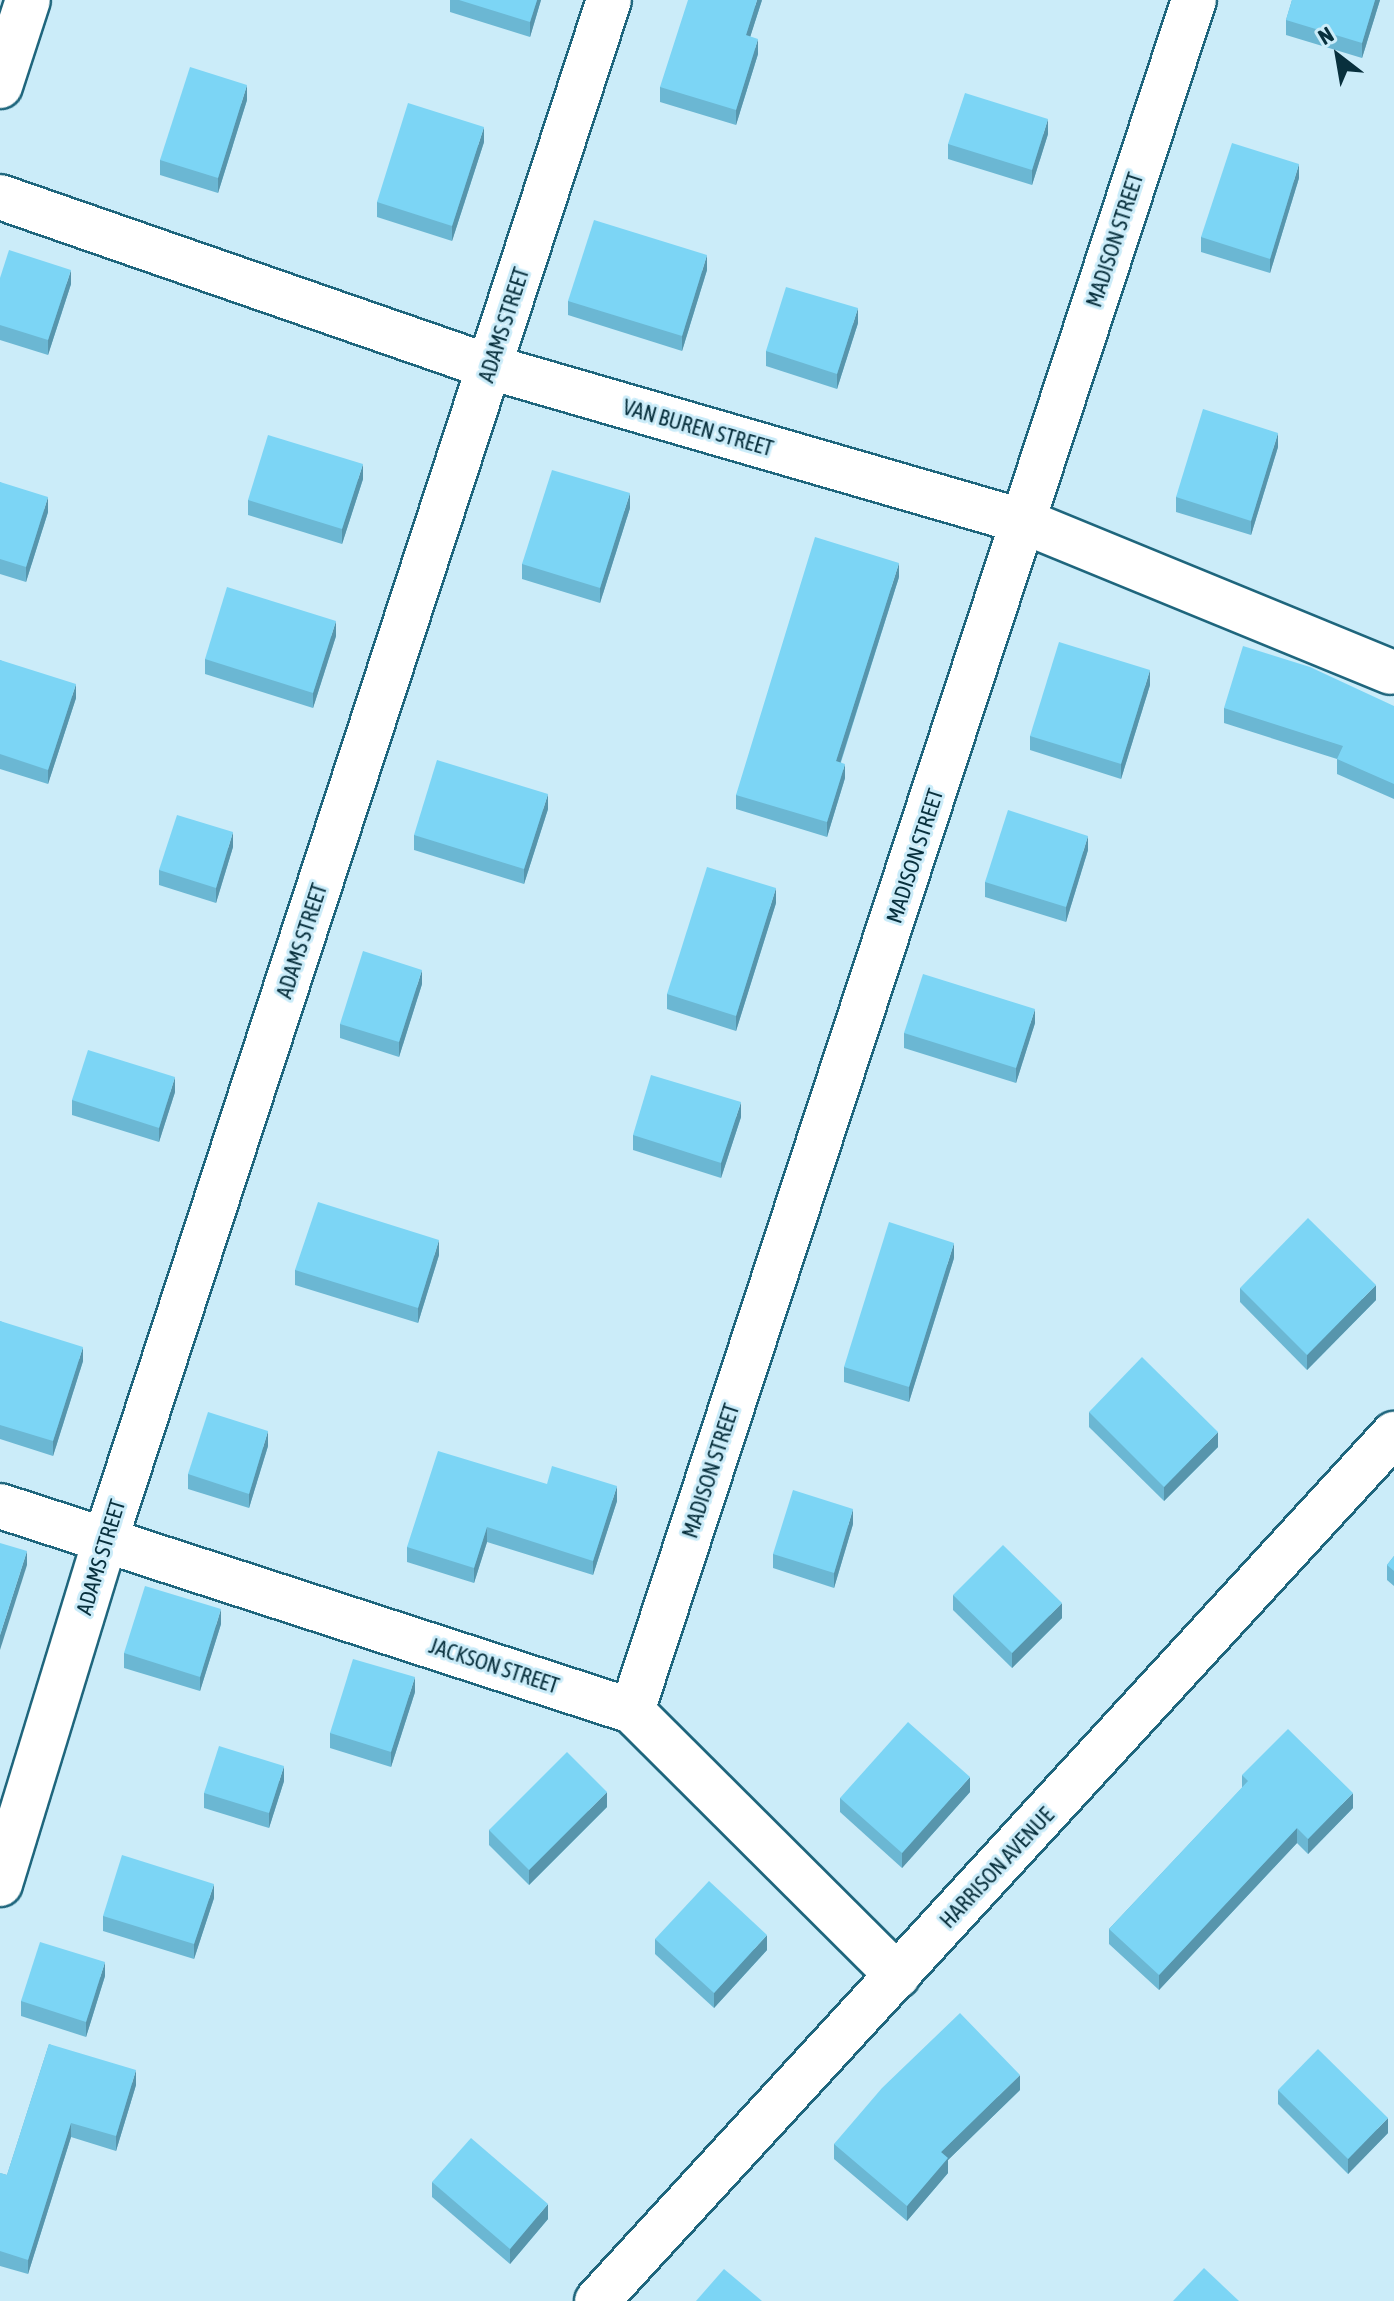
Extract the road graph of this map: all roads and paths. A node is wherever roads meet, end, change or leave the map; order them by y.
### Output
1 (28, 0) edge
2 (609, 0) edge
3 (1194, 0) edge
4 (0, 86) edge
5 (0, 197) edge
6 (490, 367) junction
7 (1025, 522) junction
8 (1390, 672) dead end
9 (1394, 1434) edge
10 (0, 1506) edge
11 (105, 1541) junction
12 (632, 1711) junction
13 (0, 1884) edge
14 (898, 1976) junction
15 (597, 2301) edge

1 - 4 street
2 - 6 street, ADAMS STREET
3 - 7 street, MADISON STREET
5 - 6 street, VAN BUREN STREET
6 - 7 street, VAN BUREN STREET
6 - 11 street, ADAMS STREET
7 - 8 street, VAN BUREN STREET
7 - 12 street, MADISON STREET
9 - 14 street, HARRISON AVENUE
10 - 11 street, JACKSON STREET
11 - 12 street, JACKSON STREET
11 - 13 street, ADAMS STREET
12 - 14 street, JACKSON STREET
14 - 15 street, HARRISON AVENUE

